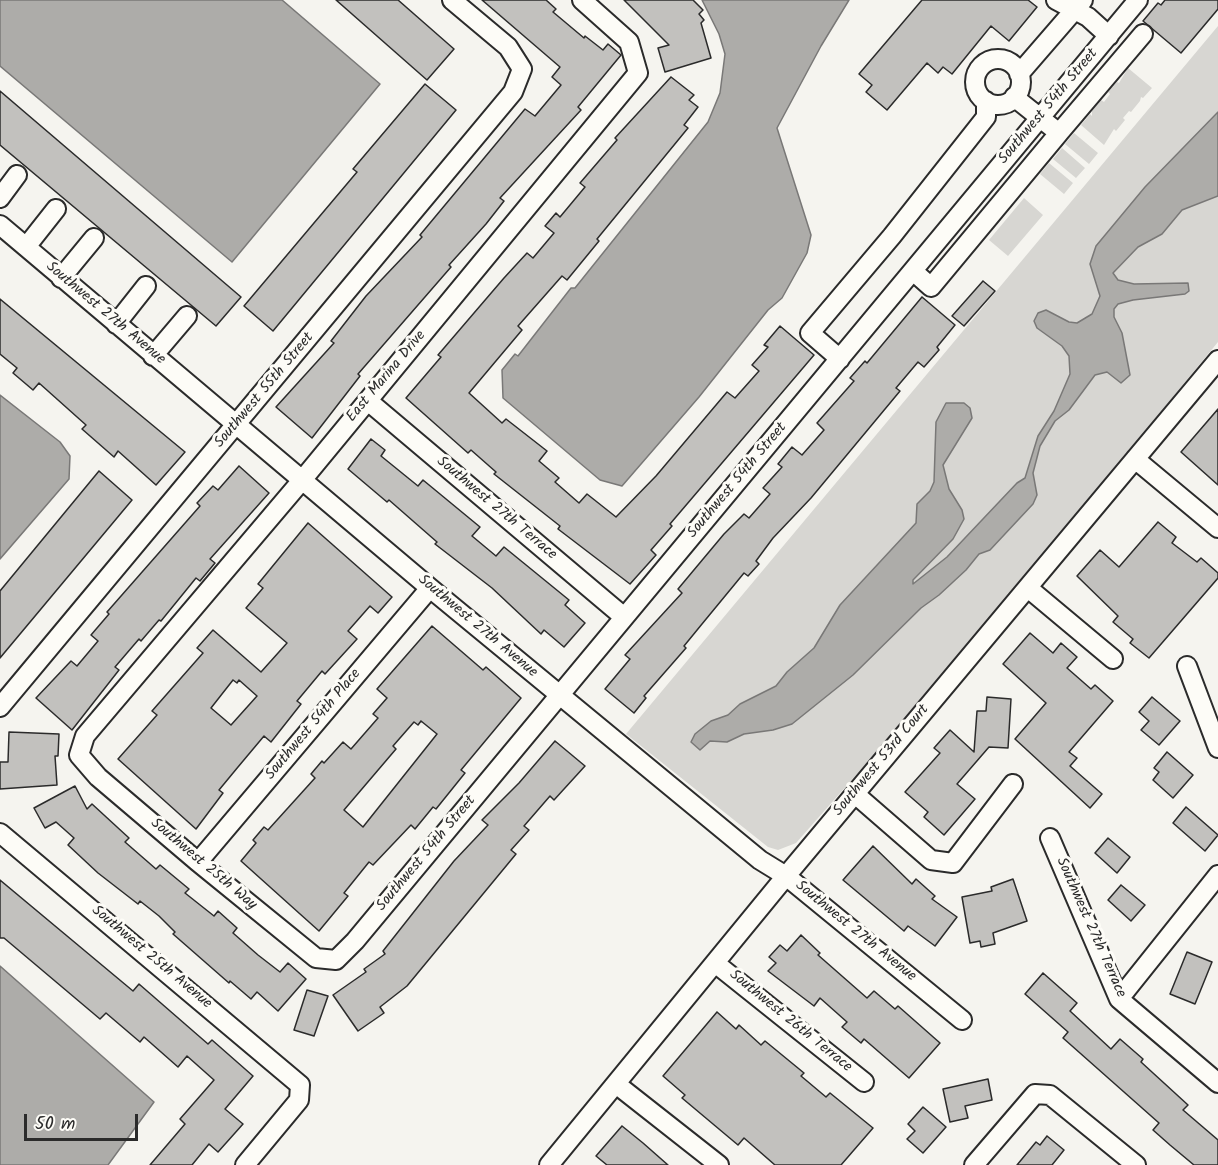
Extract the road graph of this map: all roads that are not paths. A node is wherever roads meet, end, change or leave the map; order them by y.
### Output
1 (452, 0) edge
2 (582, 0) edge
3 (1056, 0) edge
4 (1138, 0) edge
5 (1079, 5) edge
6 (1143, 34) dead end
7 (1109, 36) junction
8 (1019, 74) junction
9 (1014, 97) junction
10 (986, 101) junction
11 (1040, 118) junction
12 (1059, 134) junction
13 (17, 175) dead end
14 (0, 198) edge
15 (56, 209) dead end
16 (0, 225) edge
17 (94, 238) dead end
18 (26, 246) junction
19 (913, 271) junction
20 (61, 278) junction
21 (146, 286) dead end
22 (187, 316) dead end
23 (116, 324) junction
24 (153, 356) junction
25 (840, 359) junction
26 (1218, 360) edge
27 (368, 401) junction
28 (236, 426) junction
29 (1135, 459) junction
30 (303, 479) junction
31 (1218, 528) edge
32 (430, 588) junction
33 (1028, 588) junction
34 (624, 617) junction
35 (1113, 659) dead end
36 (1187, 666) dead end
37 (560, 695) junction
38 (0, 707) edge
39 (1218, 748) edge
40 (79, 755) joint
41 (1013, 784) dead end
42 (855, 794) junction
43 (0, 833) edge
44 (1050, 838) dead end
45 (198, 862) junction
46 (1218, 875) edge
47 (786, 876) junction
48 (336, 960) joint
49 (715, 963) junction
50 (1119, 999) junction
51 (962, 1020) dead end
52 (864, 1082) dead end
53 (1218, 1083) edge
54 (616, 1084) junction
55 (245, 1165) edge
56 (549, 1165) edge
57 (719, 1165) edge
58 (974, 1165) edge
59 (1136, 1165) edge

1 - 28 street, Southwest 55th Street
2 - 27 street, East Marina Drive
3 - 5 street
4 - 7 street, Southwest 54th Street
5 - 7 street
5 - 8 street
6 - 12 street
7 - 11 street, Southwest 54th Street
8 - 9 street
8 - 10 street
9 - 10 street
9 - 11 street
10 - 25 street
11 - 12 street
11 - 19 street, Southwest 54th Street
12 - 19 street
13 - 14 street
15 - 18 street
16 - 18 street, Southwest 27th Avenue
17 - 20 street
18 - 20 street, Southwest 27th Avenue
19 - 25 street, Southwest 54th Street
20 - 23 street, Southwest 27th Avenue
21 - 23 street
22 - 24 street
23 - 24 street, Southwest 27th Avenue
24 - 28 street, Southwest 27th Avenue
25 - 34 street, Southwest 54th Street
26 - 29 street, Southwest 53rd Court
27 - 30 street, East Marina Drive
27 - 34 street, Southwest 27th Terrace
28 - 30 street, Southwest 27th Avenue
28 - 38 street, Southwest 55th Street
29 - 31 street
29 - 33 street, Southwest 53rd Court
30 - 32 street, Southwest 27th Avenue
30 - 40 street, East Marina Drive
32 - 37 street, Southwest 27th Avenue
32 - 45 street, Southwest 54th Place
33 - 35 street
33 - 42 street, Southwest 53rd Court
34 - 37 street, Southwest 54th Street
36 - 39 street
37 - 47 street, Southwest 27th Avenue
37 - 48 street, Southwest 54th Street
40 - 45 street, Southwest 25th Way
41 - 42 street
42 - 47 street, Southwest 53rd Court
43 - 55 street, Southwest 25th Avenue
44 - 50 street, Southwest 27th Terrace
45 - 48 street, Southwest 25th Way
46 - 50 street
47 - 49 street, Southwest 53rd Court
47 - 51 street, Southwest 27th Avenue
49 - 52 street, Southwest 26th Terrace
49 - 54 street, Southwest 53rd Court
50 - 53 street, Southwest 27th Terrace
54 - 56 street, Southwest 53rd Court
54 - 57 street
58 - 59 street

